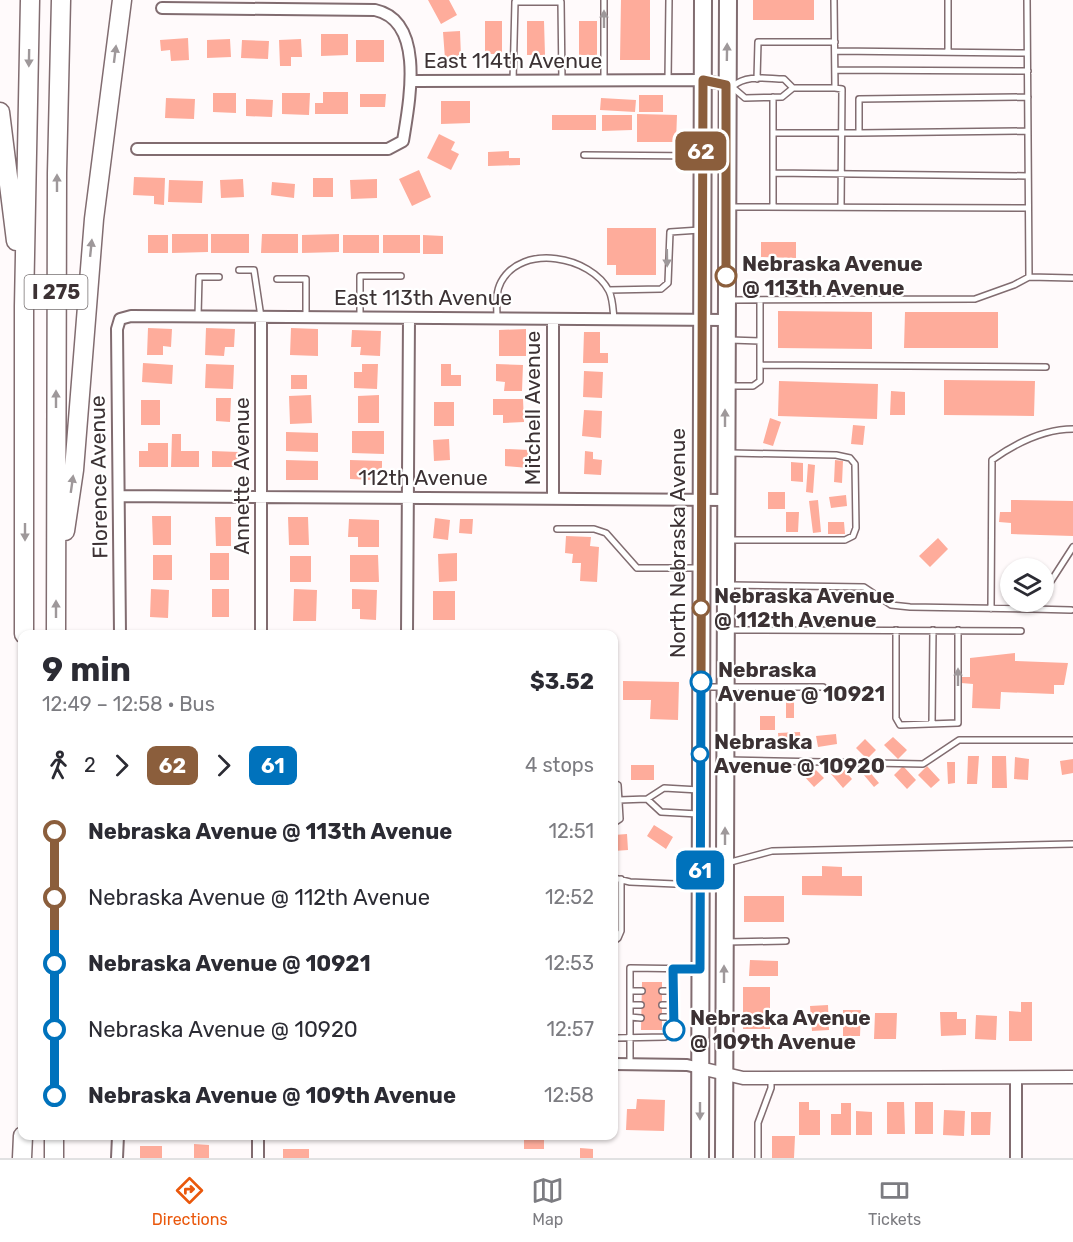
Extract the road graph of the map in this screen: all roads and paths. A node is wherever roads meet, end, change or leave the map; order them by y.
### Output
1 (30, 0) edge
2 (61, 0) edge
3 (122, 0) edge
4 (604, 0) edge
5 (669, 0) edge
6 (703, 0) edge
7 (728, 0) edge
8 (834, 0) edge
9 (948, 0) edge
10 (1027, 0) edge
11 (162, 8) dead end
12 (834, 42) junction
13 (835, 51) junction
14 (948, 52) junction
15 (1027, 53) junction
16 (835, 70) junction
17 (1028, 71) junction
18 (757, 79) junction
19 (604, 80) junction
20 (668, 80) junction
21 (703, 80) junction
22 (412, 81) junction
23 (513, 81) junction
24 (562, 81) junction
25 (730, 85) junction
26 (793, 88) junction
27 (835, 88) junction
28 (773, 97) junction
29 (1028, 97) junction
30 (0, 112) edge
31 (1028, 131) junction
32 (773, 133) junction
33 (841, 133) junction
34 (859, 133) junction
35 (137, 148) dead end
36 (584, 155) dead end
37 (701, 156) junction
38 (773, 173) junction
39 (841, 174) junction
40 (1028, 176) junction
41 (726, 207) junction
42 (773, 207) junction
43 (841, 207) junction
44 (1028, 208) junction
45 (701, 230) junction
46 (239, 270) dead end
47 (401, 276) dead end
48 (219, 277) dead end
49 (1029, 277) junction
50 (1073, 278) edge
51 (277, 279) dead end
52 (609, 290) junction
53 (701, 299) junction
54 (726, 300) junction
55 (760, 300) junction
56 (24, 306) junction
57 (198, 316) junction
58 (261, 317) junction
59 (306, 317) junction
60 (360, 318) junction
61 (409, 318) junction
62 (120, 319) joint
63 (497, 319) junction
64 (553, 319) junction
65 (614, 320) junction
66 (701, 320) junction
67 (726, 320) junction
68 (726, 340) junction
69 (760, 341) junction
70 (760, 365) junction
71 (1046, 367) dead end
72 (726, 386) junction
73 (1073, 429) edge
74 (725, 453) junction
75 (120, 496) junction
76 (261, 497) junction
77 (553, 497) junction
78 (407, 498) junction
79 (700, 500) junction
80 (725, 500) junction
81 (558, 529) dead end
82 (725, 540) junction
83 (1073, 547) edge
84 (700, 568) junction
85 (1054, 576) edge
86 (56, 583) junction
87 (725, 585) junction
88 (991, 609) junction
89 (1000, 609) edge
90 (1054, 609) edge
91 (1072, 609) edge
92 (24, 630) edge
93 (56, 630) edge
94 (120, 630) edge
95 (261, 630) edge
96 (406, 630) edge
97 (725, 630) junction
98 (896, 630) junction
99 (933, 630) junction
100 (958, 630) junction
101 (1021, 631) dead end
102 (701, 687) junction
103 (725, 687) junction
104 (824, 687) dead end
105 (932, 723) junction
106 (1073, 740) edge
107 (725, 760) junction
108 (618, 785) edge
109 (700, 790) junction
110 (647, 799) junction
111 (619, 800) junction
112 (700, 814) junction
113 (618, 820) edge
114 (1073, 844) edge
115 (700, 863) junction
116 (725, 863) junction
117 (618, 879) edge
118 (621, 879) junction
119 (700, 885) junction
120 (618, 938) edge
121 (786, 941) dead end
122 (724, 942) junction
123 (673, 969) junction
124 (700, 969) junction
125 (630, 991) junction
126 (642, 991) dead end
127 (662, 991) dead end
128 (674, 991) junction
129 (630, 1005) junction
130 (641, 1005) dead end
131 (662, 1005) dead end
132 (674, 1005) junction
133 (630, 1017) junction
134 (662, 1017) dead end
135 (674, 1017) junction
136 (641, 1018) dead end
137 (618, 1038) edge
138 (630, 1038) junction
139 (618, 1064) edge
140 (630, 1064) junction
141 (700, 1068) junction
142 (724, 1074) junction
143 (1016, 1077) junction
144 (1073, 1077) edge
145 (771, 1078) junction
146 (22, 1140) edge
147 (54, 1140) edge
148 (118, 1140) edge
149 (258, 1140) edge
150 (22, 1158) edge
151 (54, 1158) edge
152 (117, 1158) edge
153 (258, 1158) edge
154 (700, 1158) edge
155 (724, 1158) edge
156 (758, 1158) edge
157 (1016, 1158) edge

1 -> 56 highway, I 275
86 -> 2 highway, I 275
86 -> 3 highway
19 -> 4 lane
5 - 20 lane
6 - 21 main road, North Nebraska Avenue
25 -> 7 main road
8 - 12 lane
9 - 14 lane
10 - 15 lane
11 - 22 street
12 - 13 lane
12 - 18 lane
13 - 14 lane
13 - 16 lane
14 - 15 lane
15 - 17 lane
16 - 17 lane
16 - 27 lane
17 - 29 lane
18 - 25 lane
18 - 26 lane
19 - 20 street, East 114th Avenue
19 - 24 street, East 114th Avenue
20 - 21 street, East 114th Avenue
21 - 25 street, East 114th Avenue
21 - 37 main road, North Nebraska Avenue
22 - 23 street, East 114th Avenue
22 - 35 street, East 114th Avenue
23 - 24 street, East 114th Avenue
23 - 24 lane
25 - 28 lane
25 - 41 main road
26 - 27 lane
26 - 28 lane
27 - 33 lane
28 - 32 lane
29 - 31 lane
29 - 34 lane
30 - 56 highway
31 - 34 lane
31 - 40 lane
32 - 33 lane
32 - 38 lane
33 - 34 lane
33 - 39 lane
36 - 37 lane
37 - 45 main road, North Nebraska Avenue
38 - 39 lane
38 - 42 lane
39 - 40 lane
39 - 43 lane
40 - 44 lane
41 - 42 lane
41 - 54 main road
42 - 43 lane
43 - 44 lane
44 - 49 lane
45 -> 52 lane
45 - 53 main road, North Nebraska Avenue
46 - 58 lane
47 - 60 lane
48 - 57 lane
49 - 50 lane
49 - 55 lane
51 - 59 lane
52 - 63 lane
52 - 65 lane
53 - 54 main road
53 - 66 main road, North Nebraska Avenue
54 - 55 lane
54 - 67 main road
55 - 69 lane
56 -> 92 highway, I 275
57 - 58 street, East 113th Avenue
57 - 62 street, East 113th Avenue
58 - 59 street, East 113th Avenue
58 - 76 street, Annette Avenue
59 - 60 street, East 113th Avenue
60 - 61 street, East 113th Avenue
61 - 63 street, East 113th Avenue
61 - 78 street
62 - 75 street, Florence Avenue
63 - 64 street, East 113th Avenue
64 - 65 street, East 113th Avenue
64 - 77 street, Mitchell Avenue
65 - 66 street, East 113th Avenue
66 - 67 street, East 113th Avenue
66 - 79 main road, North Nebraska Avenue
67 - 68 main road
68 - 69 lane
68 - 72 main road
69 - 70 lane
70 - 71 lane
70 - 72 lane
74 -> 72 main road
73 - 88 lane
74 - 80 main road
74 - 82 lane
75 - 76 street, 112th Avenue
75 - 94 street, Florence Avenue
76 - 78 street, 112th Avenue
76 - 95 street, Annette Avenue
77 - 78 street, 112th Avenue
77 - 79 street, 112th Avenue
78 - 96 street
79 - 80 street, 112th Avenue
79 - 84 main road, North Nebraska Avenue
80 - 82 main road
81 - 84 lane
82 - 87 main road
83 - 85 lane
84 - 102 main road, North Nebraska Avenue
93 -> 86 highway, I 275
87 - 88 lane
87 - 97 main road
88 - 89 lane
90 - 91 lane
97 - 98 lane
97 - 103 main road
98 - 99 lane
98 - 105 lane
99 - 100 lane
99 - 105 lane
100 - 101 lane
105 -> 100 lane
102 - 103 lane
102 - 109 main road, North Nebraska Avenue
103 - 104 lane
103 - 107 main road
106 - 107 lane
116 -> 107 main road
108 - 111 lane
109 - 110 lane
109 - 112 main road, North Nebraska Avenue
110 - 111 lane
110 - 112 lane
111 - 113 lane
112 - 115 main road, North Nebraska Avenue
114 - 116 lane
115 - 116 main road
115 - 119 main road, North Nebraska Avenue
116 - 122 main road
117 - 118 lane
118 - 119 lane
118 - 120 lane
119 - 124 main road, North Nebraska Avenue
121 - 122 lane
142 -> 122 main road
123 - 124 lane
123 - 125 lane
123 - 128 lane
124 - 141 main road, North Nebraska Avenue
125 - 126 lane
125 - 129 lane
127 - 128 lane
128 - 132 lane
129 - 130 lane
129 - 133 lane
131 - 132 lane
132 - 135 lane
133 - 136 lane
133 - 138 lane
134 - 135 lane
135 - 138 lane
137 - 138 lane
138 - 140 lane
139 - 140 street
140 - 141 street
141 - 142 street
141 -> 154 main road, North Nebraska Avenue
142 - 145 street
142 - 155 main road
143 - 144 street
143 - 145 street
143 - 157 street
145 - 156 lane
146 - 150 highway
147 - 151 highway
148 - 152 street
149 - 153 street

